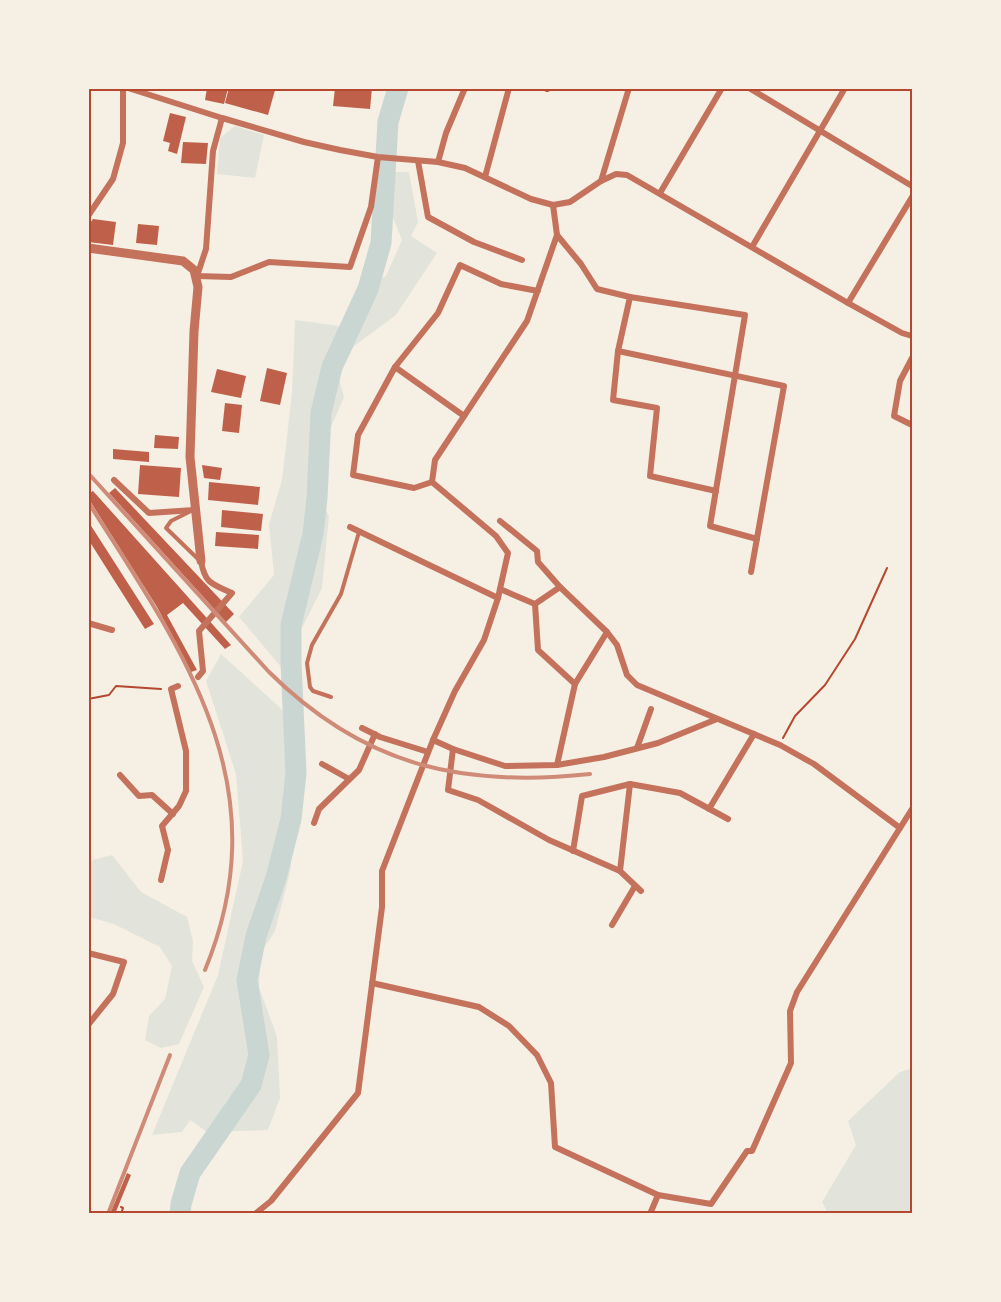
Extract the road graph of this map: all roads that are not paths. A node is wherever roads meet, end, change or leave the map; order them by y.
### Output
1 (123, 88) edge
2 (128, 88) edge
3 (465, 88) edge
4 (509, 88) edge
5 (629, 88) edge
6 (722, 88) edge
7 (749, 88) edge
8 (845, 88) edge
9 (222, 118) junction
10 (819, 131) junction
11 (378, 157) junction
12 (418, 161) junction
13 (438, 162) junction
14 (484, 177) junction
15 (601, 181) junction
16 (912, 186) edge
17 (660, 193) junction
18 (912, 197) edge
19 (554, 206) junction
20 (88, 216) edge
21 (557, 235) junction
22 (752, 247) junction
23 (88, 248) edge
24 (522, 260) dead end
25 (197, 276) junction
26 (538, 291) junction
27 (630, 297) junction
28 (848, 303) junction
29 (912, 336) edge
30 (618, 351) junction
31 (912, 358) edge
32 (395, 367) junction
33 (735, 376) junction
34 (464, 416) junction
35 (912, 425) edge
36 (114, 480) dead end
37 (432, 482) junction
38 (716, 491) junction
39 (194, 510) junction
40 (500, 521) dead end
41 (350, 527) dead end
42 (359, 531) junction
43 (757, 539) junction
44 (201, 561) junction
45 (751, 572) dead end
46 (560, 587) junction
47 (500, 589) junction
48 (498, 598) junction
49 (535, 604) junction
50 (88, 623) edge
51 (112, 630) dead end
52 (607, 632) junction
53 (198, 677) dead end
54 (575, 684) junction
55 (175, 688) road end
56 (331, 697) dead end
57 (651, 709) dead end
58 (718, 719) junction
59 (362, 728) dead end
60 (375, 734) junction
61 (754, 734) junction
62 (433, 740) junction
63 (637, 748) junction
64 (453, 749) junction
65 (428, 752) junction
66 (322, 764) dead end
67 (557, 765) junction
68 (120, 775) dead end
69 (349, 779) junction
70 (630, 784) junction
71 (709, 808) junction
72 (912, 809) edge
73 (173, 814) junction
74 (728, 819) dead end
75 (314, 823) dead end
76 (900, 828) junction
77 (573, 851) junction
78 (620, 872) junction
79 (161, 880) dead end
80 (635, 886) junction
81 (641, 891) dead end
82 (612, 925) dead end
83 (88, 953) edge
84 (372, 983) junction
85 (88, 1025) edge
86 (658, 1195) junction
87 (255, 1214) edge
88 (650, 1214) edge

1 - 20 street
2 - 9 street
3 - 13 street
4 - 14 street
5 - 15 street
6 - 17 street
7 - 10 street
8 - 10 street
9 - 11 street
9 - 25 street
10 - 16 street
10 - 22 street
11 - 12 street
11 - 25 street
12 - 13 street
12 - 24 street
13 - 14 street
14 - 19 street
15 - 17 street
15 - 19 street
17 - 22 street
18 - 28 street
19 - 21 street
21 - 26 street
21 - 27 street
22 - 28 street
23 - 25 street
25 - 39 street
26 - 32 street
26 - 34 street
27 - 30 street
27 - 33 street
28 - 29 street
30 - 33 street
30 - 38 street
31 - 35 street
32 - 34 street
32 - 37 street
33 - 38 street
33 - 43 street
34 - 37 street
36 - 39 street
37 - 47 street
38 - 43 street
39 - 44 street
39 - 44 lane
40 - 46 street
41 - 42 street
42 - 48 street
42 - 56 lane
43 - 45 street
44 - 53 street
46 - 49 street
46 - 52 street
47 - 48 street
47 - 49 street
48 - 62 street
49 - 54 street
50 - 51 street
52 - 54 street
52 - 58 street
54 - 67 street
55 - 73 street
57 - 63 street
58 - 61 street
58 - 63 street
59 - 60 street
60 - 65 street
60 - 69 street
61 - 71 street
61 - 76 street
62 - 64 street
62 - 65 street
63 - 67 street
64 - 67 street
64 - 77 street
65 - 84 street
66 - 69 street
68 - 73 street
69 - 75 street
70 - 71 street
70 - 77 street
70 - 78 street
71 - 74 street
72 - 76 street
73 - 79 street
76 - 86 street
77 - 78 street
78 - 80 street
80 - 81 street
80 - 82 street
83 - 85 street
84 - 86 street
84 - 87 street
86 - 88 street

